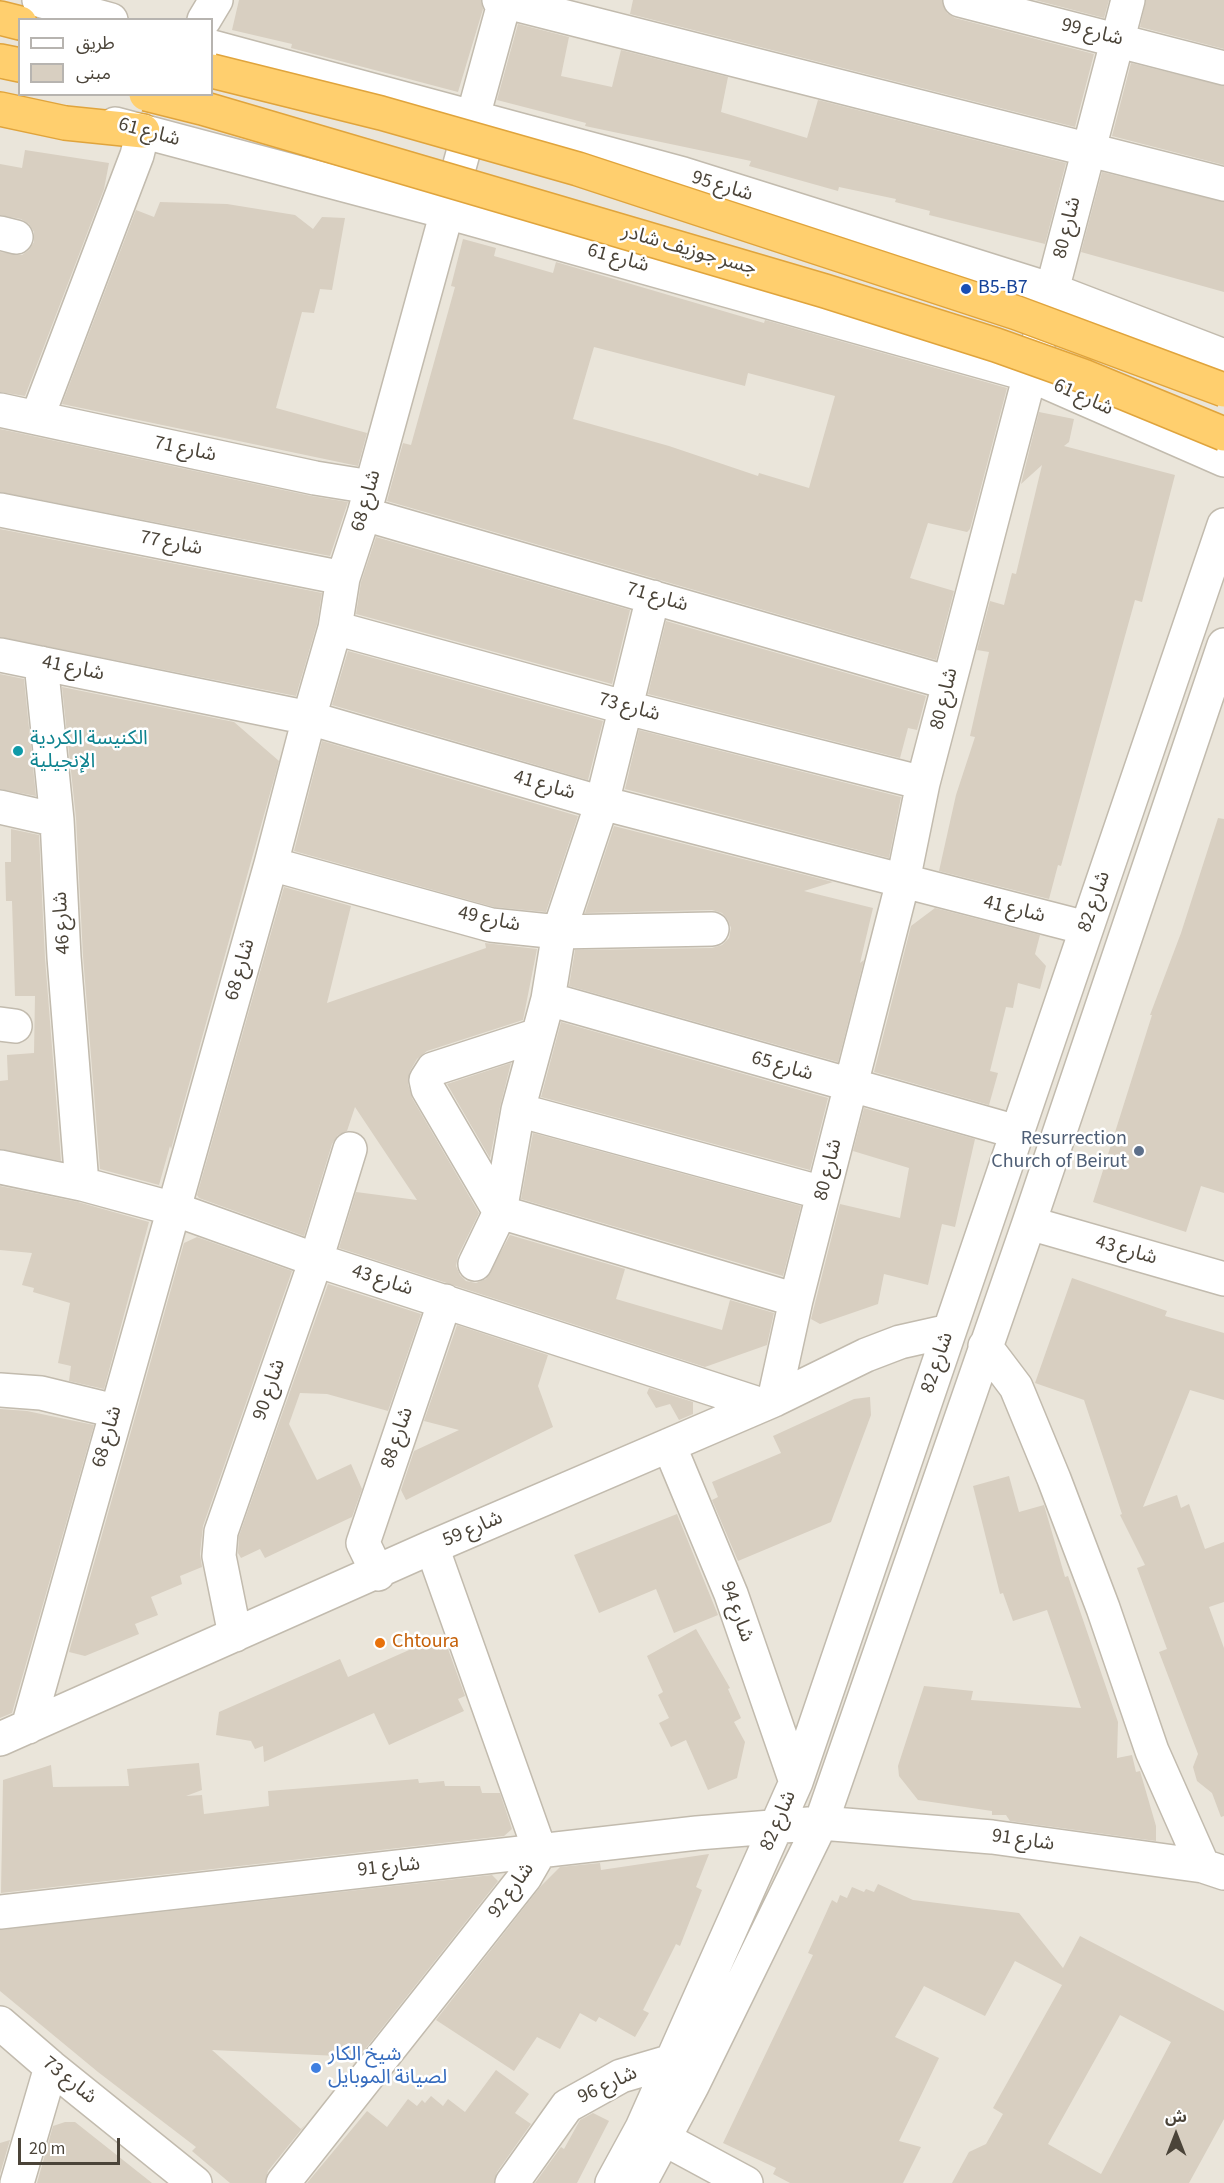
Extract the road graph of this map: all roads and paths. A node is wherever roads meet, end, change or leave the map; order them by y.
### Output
1 (39, 0) edge
2 (216, 0) edge
3 (503, 0) edge
4 (960, 0) edge
5 (1128, 0) edge
6 (0, 18) edge
7 (104, 18) edge
8 (205, 18) edge
9 (18, 22) edge
10 (1118, 39) junction
11 (213, 47) edge
12 (0, 61) edge
13 (18, 65) edge
14 (1224, 68) edge
15 (213, 70) edge
16 (0, 93) edge
17 (153, 96) edge
18 (0, 109) edge
19 (473, 117) junction
20 (142, 131) junction
21 (1088, 148) junction
22 (1224, 184) edge
23 (446, 212) junction
24 (1052, 290) junction
25 (1224, 356) edge
26 (1030, 375) junction
27 (1224, 390) edge
28 (0, 410) edge
29 (38, 418) junction
30 (1224, 434) edge
31 (1224, 459) edge
32 (368, 500) junction
33 (0, 510) edge
34 (1224, 525) edge
35 (343, 578) junction
36 (653, 597) junction
37 (1191, 624) junction
38 (335, 628) junction
39 (1224, 636) edge
40 (1224, 645) edge
41 (0, 655) edge
42 (41, 663) junction
43 (949, 683) junction
44 (627, 708) junction
45 (309, 718) junction
46 (923, 783) junction
47 (602, 803) junction
48 (0, 807) edge
49 (57, 820) junction
50 (271, 864) junction
51 (903, 881) junction
52 (712, 928) dead end
53 (1086, 928) junction
54 (559, 932) junction
55 (548, 999) junction
56 (538, 1035) junction
57 (850, 1086) junction
58 (518, 1110) junction
59 (1017, 1132) junction
60 (350, 1149) dead end
61 (0, 1167) edge
62 (82, 1184) junction
63 (823, 1193) junction
64 (174, 1209) junction
65 (500, 1212) junction
66 (1029, 1223) junction
67 (316, 1260) junction
68 (475, 1264) dead end
69 (1224, 1279) edge
70 (796, 1300) junction
71 (445, 1301) junction
72 (949, 1331) junction
73 (985, 1346) junction
74 (0, 1390) edge
75 (768, 1402) junction
76 (115, 1410) junction
77 (669, 1445) junction
78 (432, 1547) junction
79 (378, 1574) junction
80 (235, 1635) junction
81 (14, 1733) edge
82 (796, 1782) junction
83 (821, 1823) junction
84 (778, 1825) junction
85 (540, 1851) junction
86 (1213, 1870) edge
87 (0, 1912) edge
88 (0, 2023) edge
89 (672, 2061) junction
90 (51, 2067) junction
91 (653, 2133) junction
92 (17, 2183) edge
93 (195, 2183) edge
94 (283, 2183) edge
95 (512, 2183) edge
96 (612, 2183) edge
97 (640, 2183) edge
98 (746, 2183) edge

1 - 7 street
2 - 8 street
3 - 19 street
3 - 21 street
4 - 10 street, شارع 99
5 - 10 street, شارع 80
6 - 9 highway
10 - 14 street, شارع 99
10 - 21 street, شارع 80
11 - 19 street, شارع 95
12 - 13 highway
15 - 27 highway, جسر جوزيف شادر, bridge
16 - 20 street, شارع 61
17 - 30 highway, جسر جوزيف شادر, bridge
18 - 20 highway
19 - 23 street, شارع 68
19 - 24 street, شارع 95
20 - 23 street, شارع 61
20 - 29 street
21 - 22 street
21 - 24 street, شارع 80
23 - 26 street, شارع 61
23 - 32 street, شارع 68
24 - 25 street, شارع 95
24 - 26 street, شارع 80
26 - 31 street, شارع 61
26 - 43 street, شارع 80
28 - 29 street, شارع 71
29 - 32 street, شارع 71
32 - 35 street, شارع 68
32 - 36 street, شارع 71
33 - 35 street, شارع 77
34 - 37 street, شارع 82
35 - 38 street, شارع 68
36 - 43 street, شارع 71
36 - 44 street
37 - 39 street
37 - 53 street, شارع 82
38 - 44 street, شارع 73
38 - 45 street, شارع 68
40 - 66 street, شارع 82
41 - 42 street, شارع 41
42 - 45 street, شارع 41
42 - 49 street, شارع 46
43 - 46 street, شارع 80
44 - 46 street, شارع 73
44 - 47 street
45 - 47 street, شارع 41
45 - 50 street, شارع 68
46 - 51 street, شارع 80
47 - 51 street, شارع 41
47 - 54 street
48 - 49 street
49 - 62 street, شارع 46
50 - 54 street, شارع 49
50 - 64 street, شارع 68
51 - 53 street, شارع 41
51 - 57 street, شارع 80
52 - 54 street, شارع 49
53 - 59 street, شارع 82
54 - 55 street
55 - 56 street
55 - 57 street, شارع 65
56 - 58 street
56 - 65 street
57 - 59 street, شارع 65
57 - 63 street, شارع 80
58 - 63 street
58 - 65 street
59 - 72 street, شارع 82
60 - 67 street, شارع 90
61 - 62 street, شارع 43
62 - 64 street, شارع 43
63 - 70 street, شارع 80
64 - 67 street, شارع 43
64 - 76 street, شارع 68
65 - 68 street
65 - 70 street
66 - 69 street, شارع 43
66 - 73 street, شارع 82
67 - 71 street, شارع 43
67 - 80 street, شارع 90
70 - 75 street, شارع 80
71 - 75 street, شارع 43
71 - 79 street, شارع 88
72 - 75 street, شارع 59
72 - 82 street, شارع 82
73 - 83 street, شارع 82
73 - 86 street
74 - 76 street
75 - 77 street, شارع 59
76 - 81 street, شارع 68
77 - 78 street, شارع 59
77 - 82 street, شارع 94
78 - 79 street, شارع 59
78 - 85 street, شارع 92
79 - 80 street, شارع 59
80 - 81 street, شارع 59
82 - 84 street, شارع 82
83 - 84 street, شارع 91
83 - 86 street, شارع 91
83 - 91 street, شارع 82
84 - 85 street, شارع 91
84 - 89 street, شارع 82
85 - 87 street, شارع 91
85 - 94 street, شارع 92
88 - 90 street, شارع 73
89 - 91 street, شارع 82
89 - 95 street, شارع 96
90 - 92 street
90 - 93 street, شارع 73
91 - 96 street, شارع 82
91 - 97 street, شارع 82
91 - 98 street

